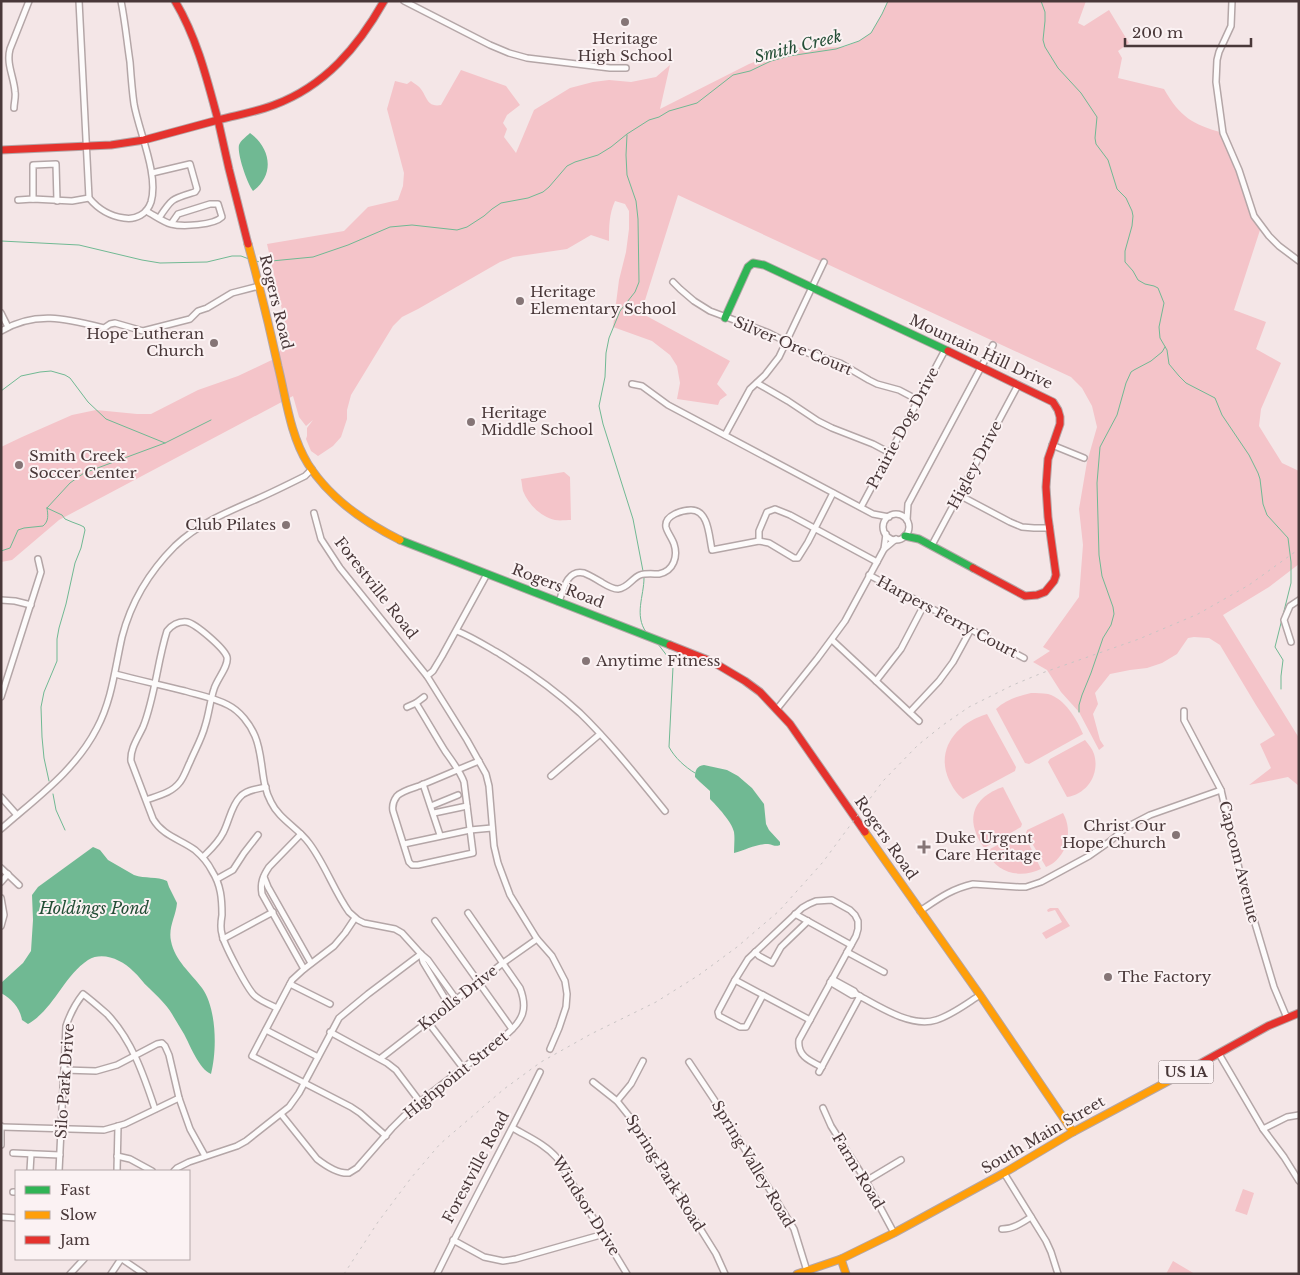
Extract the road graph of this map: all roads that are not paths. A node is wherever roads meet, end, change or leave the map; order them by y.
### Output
1 (29, 1) edge
2 (78, 1) edge
3 (121, 1) edge
4 (175, 1) edge
5 (384, 1) edge
6 (404, 1) edge
7 (1232, 1) edge
8 (626, 68) dead end
9 (14, 108) dead end
10 (218, 120) junction
11 (144, 140) junction
12 (86, 147) junction
13 (1, 150) edge
14 (152, 174) junction
15 (89, 198) junction
16 (33, 199) junction
17 (18, 200) dead end
18 (57, 201) junction
19 (146, 211) junction
20 (159, 218) junction
21 (171, 224) junction
22 (1299, 260) edge
23 (824, 262) dead end
24 (674, 282) dead end
25 (259, 286) junction
26 (812, 288) junction
27 (1, 313) edge
28 (725, 318) junction
29 (8, 327) junction
30 (1, 331) edge
31 (786, 342) junction
32 (993, 345) dead end
33 (945, 350) junction
34 (981, 366) junction
35 (757, 383) junction
36 (632, 384) dead end
37 (1018, 385) junction
38 (918, 400) junction
39 (725, 435) junction
40 (1052, 445) junction
41 (890, 453) junction
42 (1084, 458) dead end
43 (312, 469) junction
44 (833, 493) junction
45 (959, 495) junction
46 (908, 504) junction
47 (861, 507) junction
48 (314, 513) dead end
49 (873, 514) junction
50 (897, 514) junction
51 (889, 517) junction
52 (907, 520) junction
53 (884, 526) junction
54 (815, 528) junction
55 (909, 528) junction
56 (1050, 528) junction
57 (886, 534) junction
58 (905, 536) junction
59 (896, 539) junction
60 (919, 539) junction
61 (759, 542) junction
62 (932, 545) junction
63 (884, 549) junction
64 (38, 558) dead end
65 (877, 562) junction
66 (487, 574) junction
67 (870, 575) junction
68 (1, 600) edge
69 (1299, 600) edge
70 (559, 602) junction
71 (30, 605) junction
72 (924, 605) junction
73 (971, 629) junction
74 (457, 631) junction
75 (832, 640) junction
76 (1291, 642) dead end
77 (1024, 658) dead end
78 (115, 674) junction
79 (427, 676) junction
80 (876, 681) junction
81 (154, 684) junction
82 (1, 697) edge
83 (424, 697) dead end
84 (212, 698) junction
85 (416, 703) junction
86 (407, 707) dead end
87 (777, 709) junction
88 (1184, 711) dead end
89 (910, 712) junction
90 (919, 721) dead end
91 (600, 734) junction
92 (479, 761) junction
93 (458, 770) junction
94 (551, 776) dead end
95 (423, 784) junction
96 (266, 787) junction
97 (1222, 790) junction
98 (458, 795) dead end
99 (1, 797) edge
100 (146, 800) junction
101 (431, 806) junction
102 (467, 806) junction
103 (665, 811) dead end
104 (434, 813) junction
105 (17, 815) junction
106 (492, 828) junction
107 (1, 829) edge
108 (470, 830) junction
109 (301, 834) junction
110 (440, 835) junction
111 (258, 836) dead end
112 (404, 844) junction
113 (203, 857) junction
114 (1, 868) edge
115 (8, 874) junction
116 (264, 876) junction
117 (217, 879) junction
118 (1, 882) edge
119 (19, 885) dead end
120 (1, 898) edge
121 (272, 912) junction
122 (920, 912) junction
123 (468, 913) dead end
124 (795, 914) junction
125 (2, 915) edge
126 (355, 918) junction
127 (808, 921) junction
128 (435, 922) dead end
129 (1, 926) edge
130 (223, 939) junction
131 (537, 939) junction
132 (851, 945) junction
133 (756, 952) junction
134 (847, 952) junction
135 (421, 954) junction
136 (311, 963) junction
137 (503, 963) junction
138 (304, 969) junction
139 (884, 972) dead end
140 (735, 980) junction
141 (831, 981) junction
142 (479, 982) junction
143 (290, 984) junction
144 (763, 995) junction
145 (858, 995) junction
146 (980, 995) junction
147 (456, 1000) junction
148 (330, 1004) dead end
149 (449, 1005) junction
150 (277, 1008) junction
151 (1299, 1013) edge
152 (1287, 1018) junction
153 (810, 1020) junction
154 (428, 1022) junction
155 (512, 1029) junction
156 (266, 1030) junction
157 (330, 1032) junction
158 (550, 1049) dead end
159 (1219, 1054) junction
160 (135, 1055) junction
161 (318, 1057) junction
162 (380, 1058) junction
163 (643, 1060) dead end
164 (689, 1062) dead end
165 (463, 1068) junction
166 (64, 1070) junction
167 (540, 1072) dead end
168 (594, 1082) dead end
169 (304, 1083) junction
170 (180, 1098) junction
171 (420, 1102) junction
172 (617, 1102) junction
173 (823, 1108) dead end
174 (155, 1109) junction
175 (281, 1114) junction
176 (1299, 1115) edge
177 (1, 1126) edge
178 (118, 1126) junction
179 (513, 1128) junction
180 (61, 1129) junction
181 (1264, 1129) junction
182 (1073, 1132) junction
183 (386, 1136) junction
184 (1, 1145) edge
185 (13, 1153) dead end
186 (31, 1154) junction
187 (60, 1155) junction
188 (117, 1156) junction
189 (205, 1156) junction
190 (901, 1160) dead end
191 (30, 1170) edge
192 (59, 1170) edge
193 (117, 1170) edge
194 (150, 1170) edge
195 (175, 1170) edge
196 (1004, 1173) junction
197 (866, 1181) junction
198 (1299, 1182) edge
199 (1, 1217) edge
200 (1031, 1217) junction
201 (15, 1218) edge
202 (1002, 1229) dead end
203 (894, 1233) junction
204 (604, 1234) junction
205 (453, 1240) junction
206 (841, 1259) junction
207 (83, 1260) edge
208 (120, 1260) edge
209 (123, 1260) edge
210 (807, 1271) junction
211 (70, 1274) edge
212 (111, 1274) edge
213 (144, 1274) edge
214 (437, 1274) edge
215 (627, 1274) edge
216 (725, 1274) edge
217 (797, 1274) edge
218 (846, 1274) edge
219 (1058, 1274) edge

1 - 9 street
2 - 12 street
3 - 11 street
4 - 10 main road, Rogers Road
5 - 10 main road
6 - 8 street
7 - 22 street
10 - 11 main road
10 - 25 main road, Rogers Road
11 - 12 main road
11 - 14 street
12 - 13 main road
12 - 15 street
14 - 19 street
14 - 20 street
15 - 18 street
15 - 19 street
16 - 17 street
16 - 18 street
16 - 18 street
19 - 20 street
20 - 21 street
21 - 21 street
23 - 26 street
24 - 28 street, Silver Ore Court
25 - 29 street
25 - 43 main road, Rogers Road
26 - 28 main road, Mountain Hill Drive
26 - 31 street
26 - 33 main road, Mountain Hill Drive
27 - 29 street
28 - 31 street, Silver Ore Court
29 - 30 street
31 - 35 street
31 - 38 street, Silver Ore Court
32 - 34 street
33 - 34 main road, Mountain Hill Drive
33 - 38 street, Prairie Dog Drive
34 - 37 main road, Mountain Hill Drive
34 - 46 street
35 - 39 street
35 - 41 street
36 - 39 street
37 - 40 main road, Mountain Hill Drive
37 - 45 street, Higley Drive
38 - 41 street, Prairie Dog Drive
39 - 44 street
40 - 42 street
40 - 56 main road, Mountain Hill Drive
41 - 47 street, Prairie Dog Drive
43 - 66 main road, Rogers Road
43 - 78 street
44 - 47 street
44 - 54 street
45 - 56 street
45 - 62 street, Higley Drive
46 - 50 street
46 - 52 street
47 - 49 street
48 - 79 street, Forestville Road
49 - 51 street
49 - 53 street
50 - 51 street
50 - 52 street
51 - 53 street
52 - 55 street
53 - 57 street
54 - 61 street
54 - 61 street
54 - 65 street
55 - 58 street
55 - 60 street, Mountain Hill Drive
56 - 62 main road, Mountain Hill Drive
57 - 59 street
57 - 63 street
58 - 59 street
58 - 60 main road, Mountain Hill Drive
59 - 63 street
60 - 62 main road, Mountain Hill Drive
61 - 70 street
63 - 65 street
64 - 71 street
65 - 67 street
66 - 70 main road, Rogers Road
66 - 74 street
67 - 72 street, Harpers Ferry Court
67 - 75 street
68 - 71 street
69 - 76 street
70 - 87 main road, Rogers Road
71 - 82 street
72 - 73 street, Harpers Ferry Court
72 - 80 street
73 - 77 street, Harpers Ferry Court
73 - 89 street
74 - 79 street
74 - 91 street
75 - 80 street
75 - 87 street
78 - 81 street
78 - 105 street
79 - 92 street, Forestville Road
80 - 89 street
81 - 84 street
81 - 84 street
81 - 100 street
83 - 85 street
84 - 96 street
84 - 100 street
85 - 86 street
85 - 93 street
87 - 122 main road, Rogers Road
88 - 97 street, Capcom Avenue
89 - 90 street
91 - 94 street
91 - 103 street
92 - 93 street
92 - 106 street, Forestville Road
93 - 95 street
93 - 102 street
95 - 101 street
95 - 112 street
96 - 109 street
96 - 113 street
97 - 122 street
97 - 152 street, Capcom Avenue
98 - 101 street
99 - 105 street
100 - 113 street
101 - 104 street
102 - 104 street
102 - 108 street
104 - 110 street
105 - 107 street
106 - 108 street
106 - 131 street, Forestville Road
108 - 110 street
108 - 112 street
109 - 116 street
109 - 126 street
110 - 112 street
111 - 117 street
113 - 117 street
114 - 115 street
115 - 118 street
115 - 119 street
116 - 121 street
116 - 136 street
117 - 130 street
120 - 125 street
121 - 130 street
121 - 138 street
122 - 146 main road, Rogers Road
123 - 137 street, Highpoint Street
124 - 127 street
124 - 132 street
124 - 133 street
125 - 129 street
126 - 135 street
126 - 136 street
127 - 132 street
127 - 133 street
128 - 142 street
130 - 150 street
131 - 137 street, Knolls Drive
131 - 158 street, Forestville Road
132 - 134 street
133 - 140 street
134 - 139 street
134 - 141 street
135 - 147 street
135 - 149 street
135 - 157 street
136 - 138 street
137 - 142 street, Knolls Drive
137 - 155 street, Highpoint Street
138 - 143 street
140 - 144 street
140 - 144 street
141 - 145 street
141 - 153 street
142 - 147 street, Knolls Drive
142 - 155 street
143 - 148 street
143 - 150 street
144 - 153 street
145 - 146 street
145 - 153 street
146 - 182 main road, Rogers Road
147 - 149 street, Knolls Drive
149 - 154 street, Knolls Drive
150 - 156 street
151 - 152 main road, South Main Street / US 1A
152 - 159 main road, South Main Street / US 1A
154 - 162 street, Knolls Drive
154 - 165 street
155 - 165 street, Highpoint Street
156 - 161 street
156 - 169 street
157 - 161 street
157 - 162 street
159 - 181 street
159 - 182 main road, South Main Street / US 1A
160 - 166 street
160 - 166 street, Silo Park Drive
160 - 170 street
160 - 174 street
161 - 169 street
162 - 171 street
163 - 172 street
164 - 210 street, Spring Valley Road
165 - 171 street, Highpoint Street
166 - 180 street, Silo Park Drive
167 - 179 street, Forestville Road
168 - 172 street, Spring Park Road
169 - 175 street
169 - 183 street
170 - 174 street
170 - 189 street
171 - 183 street, Highpoint Street
172 - 216 street, Spring Park Road
173 - 197 street, Farm Road
174 - 178 street
175 - 183 street, Highpoint Street
175 - 189 street
176 - 181 street
177 - 180 street
177 - 184 street
178 - 180 street
178 - 188 street
179 - 204 street, Windsor Drive
179 - 205 street, Forestville Road
180 - 187 street, Silo Park Drive
181 - 198 street
182 - 196 main road, South Main Street / US 1A
185 - 186 street
186 - 187 street
186 - 191 street
187 - 192 street, Silo Park Drive
188 - 193 street
188 - 194 street
189 - 195 street
190 - 197 street
196 - 200 street
196 - 203 main road, South Main Street / US 1A
197 - 203 street, Farm Road
199 - 201 street
200 - 202 street
200 - 219 street
203 - 206 main road, South Main Street / US 1A
204 - 205 street
204 - 215 street, Windsor Drive
205 - 214 street, Forestville Road
206 - 210 main road, South Main Street / US 1A
206 - 218 main road
207 - 211 street
208 - 212 street
209 - 213 street
210 - 217 main road, South Main Street / US 1A

